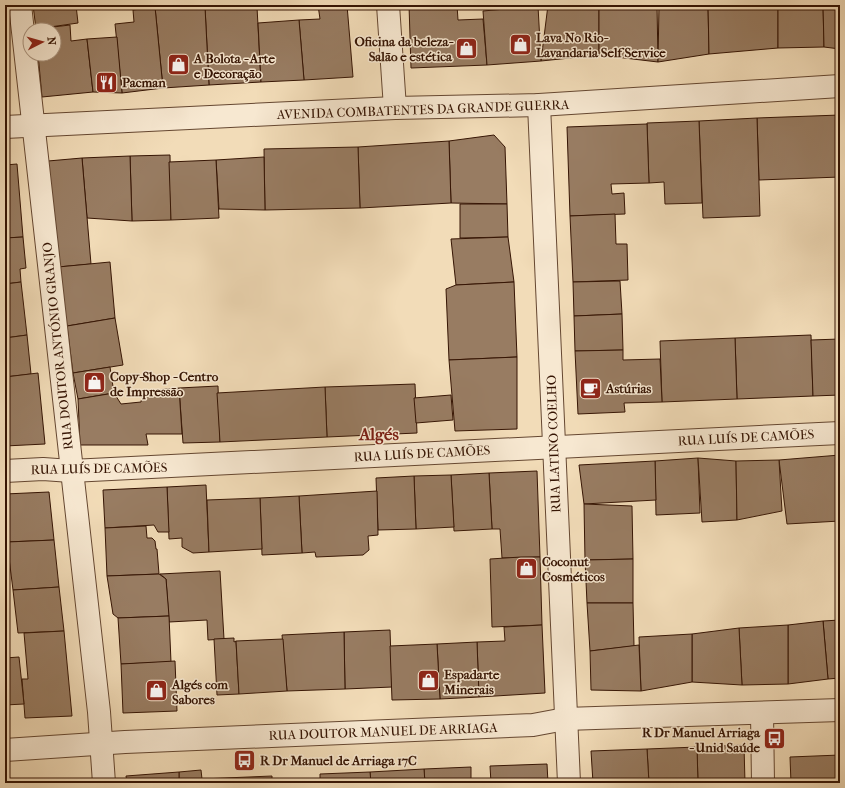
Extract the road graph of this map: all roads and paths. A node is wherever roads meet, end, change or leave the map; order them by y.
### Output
1 (20, 5) edge
2 (388, 5) edge
3 (840, 86) edge
4 (539, 105) junction
5 (395, 108) junction
6 (33, 125) junction
7 (5, 126) edge
8 (840, 433) edge
9 (553, 446) junction
10 (5, 471) edge
11 (70, 471) junction
12 (840, 710) edge
13 (762, 713) junction
14 (565, 719) junction
15 (101, 744) junction
16 (5, 750) edge
17 (104, 783) edge
18 (569, 783) edge
19 (763, 783) edge

1 - 6 street, RUA DOUTOR ANTÓNIO GRANJO
2 - 5 street
3 - 4 street, AVENIDA COMBATENTES DA GRANDE GUERRA
4 - 5 street, AVENIDA COMBATENTES DA GRANDE GUERRA
4 - 9 street, RUA LATINO COELHO
5 - 6 street, AVENIDA COMBATENTES DA GRANDE GUERRA
6 - 7 street, AVENIDA COMBATENTES DA GRANDE GUERRA
6 - 11 street, RUA DOUTOR ANTÓNIO GRANJO
8 - 9 street, RUA LUÍS DE CAMÕES
9 - 11 street, RUA LUÍS DE CAMÕES
9 - 14 street, RUA LATINO COELHO
10 - 11 street, RUA LUÍS DE CAMÕES
11 - 15 street, RUA DOUTOR ANTÓNIO GRANJO
12 - 13 street, RUA DOUTOR MANUEL DE ARRIAGA
13 - 14 street, RUA DOUTOR MANUEL DE ARRIAGA
13 - 19 street
14 - 15 street, RUA DOUTOR MANUEL DE ARRIAGA
14 - 18 street, RUA LATINO COELHO
15 - 16 street, RUA DOUTOR MANUEL DE ARRIAGA
15 - 17 street, RUA DOUTOR ANTÓNIO GRANJO

